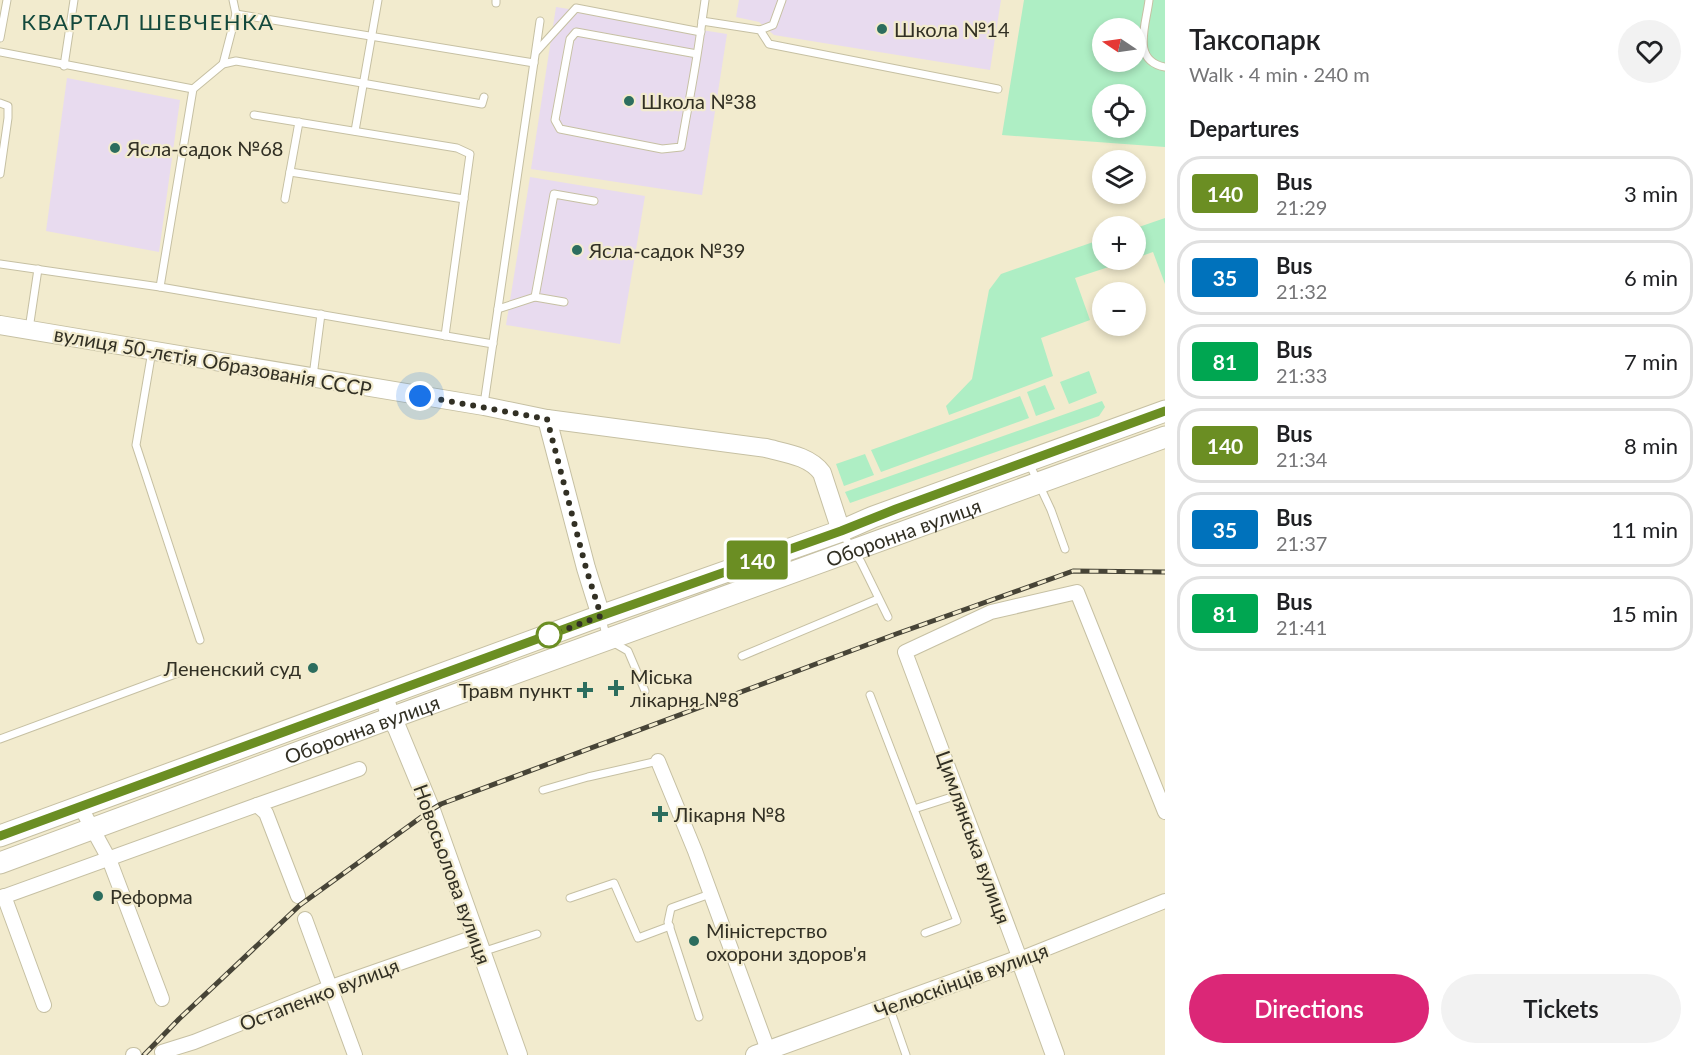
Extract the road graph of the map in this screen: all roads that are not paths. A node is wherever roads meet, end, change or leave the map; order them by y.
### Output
1 (7, 0) edge
2 (74, 0) edge
3 (233, 0) edge
4 (378, 0) edge
5 (577, 0) edge
6 (705, 0) edge
7 (782, 0) edge
8 (1149, 0) edge
9 (576, 8) junction
10 (236, 14) junction
11 (540, 21) dead end
12 (702, 21) junction
13 (760, 30) junction
14 (701, 32) junction
15 (372, 35) junction
16 (0, 38) edge
17 (0, 52) edge
18 (536, 52) junction
19 (697, 54) junction
20 (534, 63) junction
21 (223, 64) junction
22 (64, 66) junction
23 (1165, 67) edge
24 (363, 84) junction
25 (193, 89) junction
26 (998, 89) dead end
27 (484, 97) dead end
28 (0, 103) edge
29 (254, 115) dead end
30 (299, 122) junction
31 (355, 131) junction
32 (290, 172) junction
33 (0, 174) edge
34 (285, 199) dead end
35 (464, 199) junction
36 (594, 201) dead end
37 (0, 264) edge
38 (38, 269) junction
39 (160, 288) junction
40 (535, 297) junction
41 (564, 302) dead end
42 (498, 309) junction
43 (321, 314) junction
44 (0, 325) edge
45 (29, 330) junction
46 (445, 336) junction
47 (493, 344) junction
48 (152, 351) junction
49 (313, 379) junction
50 (484, 406) junction
51 (1165, 411) edge
52 (547, 419) junction
53 (1165, 437) edge
54 (1028, 460) junction
55 (1039, 483) junction
56 (841, 531) junction
57 (1065, 549) dead end
58 (852, 552) junction
59 (878, 599) junction
60 (601, 616) junction
61 (888, 617) dead end
62 (608, 639) junction
63 (200, 640) dead end
64 (742, 656) dead end
65 (189, 669) dead end
66 (645, 691) dead end
67 (870, 695) dead end
68 (384, 696) junction
69 (391, 718) junction
70 (0, 739) edge
71 (658, 760) joint
72 (359, 769) dead end
73 (543, 790) dead end
74 (958, 795) junction
75 (257, 805) junction
76 (80, 806) junction
77 (914, 809) junction
78 (1165, 812) edge
79 (92, 828) junction
80 (0, 836) edge
81 (109, 859) junction
82 (0, 863) edge
83 (710, 894) junction
84 (298, 896) dead end
85 (2, 897) edge
86 (570, 898) dead end
87 (1165, 902) edge
88 (305, 919) dead end
89 (670, 926) junction
90 (925, 933) dead end
91 (537, 934) dead end
92 (479, 944) junction
93 (1020, 959) junction
94 (331, 987) junction
95 (162, 999) dead end
96 (44, 1005) dead end
97 (889, 1006) junction
98 (699, 1017) dead end
99 (194, 1042) junction
100 (162, 1052) dead end
101 (762, 1052) edge
102 (199, 1055) edge
103 (356, 1055) edge
104 (518, 1055) edge
105 (906, 1055) edge
106 (1055, 1055) edge

1 - 16 lane
2 - 22 lane
3 - 10 lane
4 - 15 lane
5 - 9 lane
6 - 12 lane
7 - 13 lane
8 - 23 lane
9 - 14 lane
9 - 18 lane
10 - 15 lane
10 - 21 lane
11 - 18 lane
12 - 13 lane
12 - 14 lane
13 - 26 lane
14 - 19 lane
15 - 20 lane
15 - 24 lane
17 - 22 lane
18 - 20 lane
19 - 19 lane
20 - 42 lane
21 - 24 lane
21 - 25 lane
22 - 25 lane
24 - 27 lane
24 - 31 lane
25 - 39 lane
28 - 33 lane
29 - 30 lane
30 - 31 lane
30 - 32 lane
31 - 35 lane
32 - 34 lane
32 - 35 lane
35 - 46 lane
36 - 40 lane
37 - 38 lane
38 - 39 lane
38 - 45 lane
39 - 43 lane
40 - 41 lane
40 - 42 lane
42 - 47 lane
43 - 46 lane
43 - 49 lane
44 - 45 street, вулиця 50-лєтія Образованія СССР
45 - 48 street, вулиця 50-лєтія Образованія СССР
46 - 47 lane
47 - 50 lane
48 - 49 street, вулиця 50-лєтія Образованія СССР
48 - 63 lane
49 - 50 street, вулиця 50-лєтія Образованія СССР
50 - 52 street, вулиця 50-лєтія Образованія СССР
51 - 54 main road, Оборонна вулиця
52 - 56 street, вулиця 50-лєтія Образованія СССР
52 - 60 street
53 - 55 main road, Оборонна вулиця
54 - 55 lane
54 - 56 main road, Оборонна вулиця
55 - 57 lane
55 - 58 main road, Оборонна вулиця
56 - 58 lane
56 - 60 main road, Оборонна вулиця
58 - 59 lane
58 - 62 main road, Оборонна вулиця
59 - 61 lane
59 - 64 lane
60 - 62 lane
60 - 68 main road, Оборонна вулиця
62 - 66 lane
62 - 69 main road, Оборонна вулиця
65 - 70 lane
67 - 77 lane
68 - 69 street, Новосьолова вулиця
68 - 76 main road, Оборонна вулиця
69 - 79 main road, Оборонна вулиця
69 - 92 street, Новосьолова вулиця
71 - 73 lane
71 - 83 street
72 - 75 street
74 - 77 lane
74 - 78 street, Цимлянська вулиця
74 - 93 street, Цимлянська вулиця
75 - 81 street
75 - 84 street
76 - 79 street
76 - 80 main road, Оборонна вулиця
77 - 90 lane
79 - 81 street
79 - 82 main road, Оборонна вулиця
81 - 85 street
81 - 95 street
83 - 89 lane
83 - 101 street
85 - 96 street
86 - 89 lane
87 - 93 street, Челюскінців вулиця
88 - 94 street
89 - 98 lane
91 - 92 lane
92 - 94 street, Остапенко вулиця
92 - 104 street, Новосьолова вулиця
93 - 97 street, Челюскінців вулиця
93 - 106 street, Цимлянська вулиця
94 - 99 street, Остапенко вулиця
94 - 103 street
97 - 101 street, Челюскінців вулиця
97 - 105 lane
99 - 100 street, Остапенко вулиця
99 - 102 street

